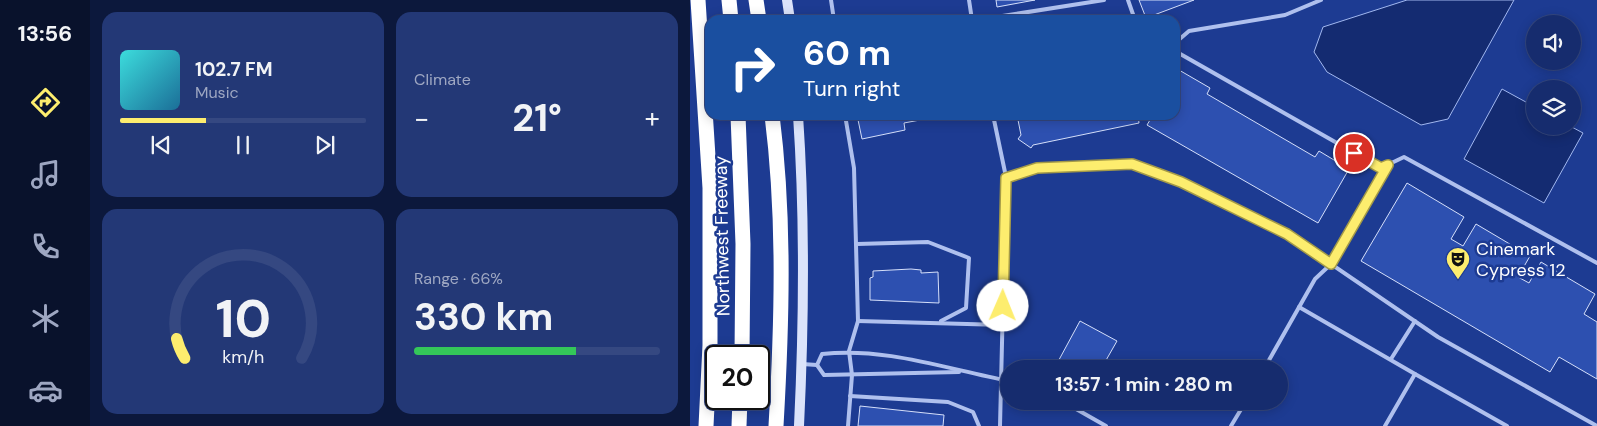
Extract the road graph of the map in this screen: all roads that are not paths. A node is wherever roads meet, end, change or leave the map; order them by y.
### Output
1 (698, 0) edge
2 (729, 0) edge
3 (756, 0) edge
4 (787, 0) edge
5 (831, 0) edge
6 (969, 0) edge
7 (1104, 0) edge
8 (1128, 0) edge
9 (1321, 0) edge
10 (730, 15) edge
11 (758, 15) edge
12 (789, 15) edge
13 (833, 15) edge
14 (971, 15) edge
15 (1009, 15) edge
16 (1133, 15) edge
17 (1180, 39) edge
18 (1180, 55) edge
19 (705, 110) edge
20 (706, 120) edge
21 (738, 120) edge
22 (772, 120) edge
23 (798, 120) edge
24 (846, 120) edge
25 (995, 120) edge
26 (1388, 165) junction
27 (1006, 178) junction
28 (857, 244) junction
29 (1597, 263) edge
30 (1331, 264) junction
31 (1300, 307) junction
32 (858, 321) junction
33 (941, 321) junction
34 (1415, 321) junction
35 (1003, 325) junction
36 (742, 345) edge
37 (849, 351) junction
38 (1391, 359) junction
39 (1002, 360) edge
40 (1269, 360) edge
41 (802, 364) junction
42 (817, 365) junction
43 (964, 372) junction
44 (852, 374) junction
45 (1414, 374) junction
46 (1000, 380) edge
47 (850, 396) junction
48 (740, 410) edge
49 (1000, 410) edge
50 (1078, 410) edge
51 (1241, 410) edge
52 (706, 426) edge
53 (739, 426) edge
54 (776, 426) edge
55 (799, 426) edge
56 (848, 426) edge
57 (979, 426) edge
58 (1000, 426) edge
59 (1106, 426) edge
60 (1231, 426) edge
61 (1384, 426) edge
62 (1507, 426) edge
63 (1597, 426) edge

1 - 19 highway
2 - 10 highway
3 - 11 highway
4 - 12 main road
5 - 13 lane
6 - 14 lane
7 - 15 lane
8 - 16 lane
9 - 17 lane
18 - 26 lane
20 - 52 highway
21 - 36 highway, Northwest Freeway
22 - 54 highway
23 - 41 main road
24 - 28 lane
25 - 27 lane
26 - 29 lane
26 - 30 lane
27 - 30 lane
27 - 35 lane
28 - 32 lane
28 - 33 lane
30 - 31 lane
30 - 34 lane
31 - 38 lane
31 - 40 lane
32 - 33 lane
32 - 37 lane
33 - 35 lane
34 - 38 lane
34 - 63 lane
35 - 39 lane
37 - 42 lane
37 - 43 lane
37 - 44 lane
38 - 45 lane
41 - 42 lane
41 - 55 main road
42 - 44 lane
43 - 44 lane
43 - 46 lane
44 - 47 lane
45 - 61 lane
45 - 62 lane
47 - 56 lane
47 - 57 lane
48 - 53 highway
49 - 58 lane
50 - 59 lane
51 - 60 lane

